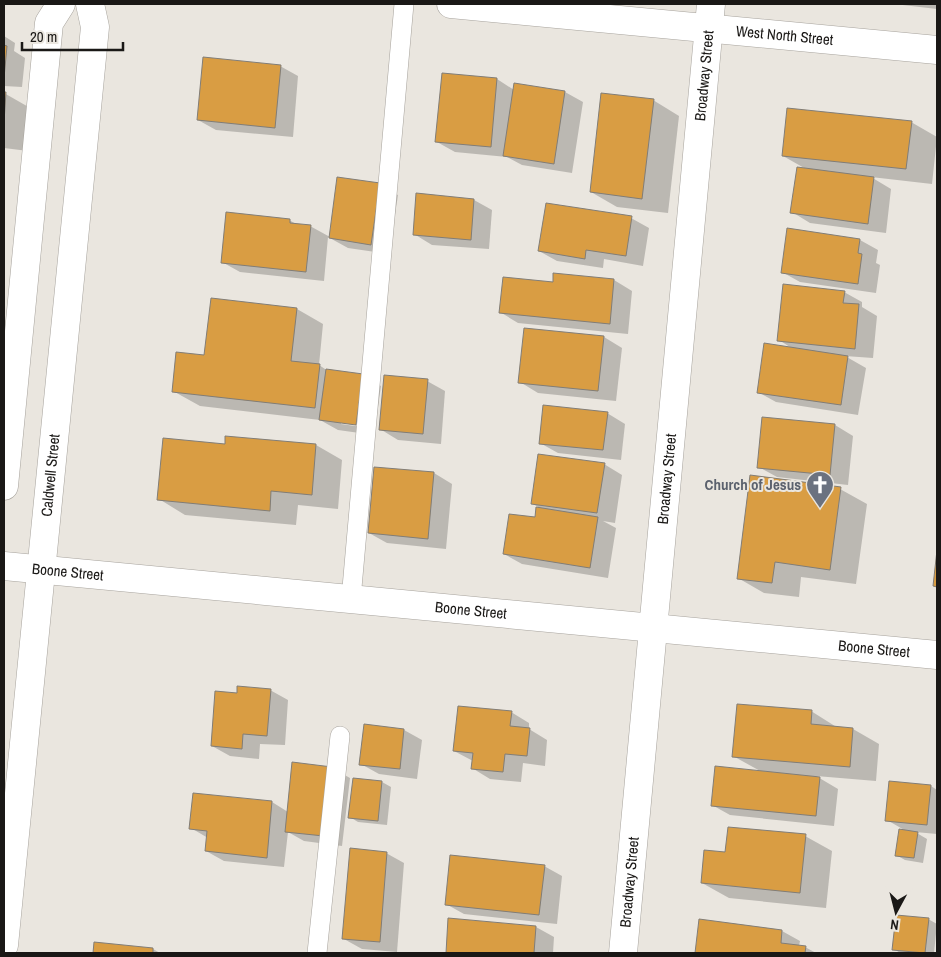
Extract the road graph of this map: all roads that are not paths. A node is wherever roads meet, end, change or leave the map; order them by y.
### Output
1 (61, 4) edge
2 (90, 4) edge
3 (404, 4) edge
4 (451, 4) edge
5 (710, 16) edge
6 (937, 50) edge
7 (4, 486) edge
8 (4, 566) edge
9 (41, 569) junction
10 (351, 599) junction
11 (653, 628) junction
12 (937, 656) edge
13 (340, 736) dead end
14 (4, 946) edge
15 (317, 953) edge
16 (623, 953) edge

1 - 7 street
2 - 9 street, Caldwell Street
3 - 10 lane
4 - 5 street, West North Street
5 - 6 street, West North Street
5 - 11 street, Broadway Street
8 - 9 street, Boone Street
9 - 10 street, Boone Street
9 - 14 street, Caldwell Street
10 - 11 street, Boone Street
11 - 12 street, Boone Street
11 - 16 street, Broadway Street
13 - 15 lane

